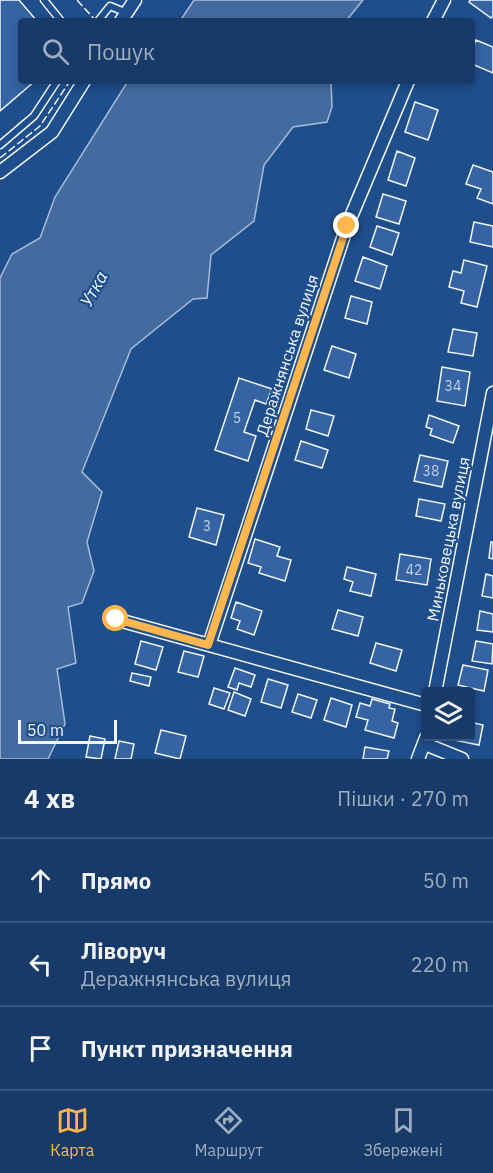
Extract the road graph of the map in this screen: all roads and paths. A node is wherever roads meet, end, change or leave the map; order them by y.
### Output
1 (44, 0) edge
2 (135, 0) edge
3 (444, 0) edge
4 (124, 17) edge
5 (59, 18) edge
6 (100, 18) edge
7 (435, 18) edge
8 (55, 84) edge
9 (82, 84) edge
10 (407, 84) edge
11 (0, 145) edge
12 (0, 172) edge
13 (493, 393) edge
14 (116, 619) dead end
15 (208, 645) junction
16 (436, 687) edge
17 (421, 704) edge
18 (426, 741) edge
19 (428, 741) edge
20 (418, 759) edge
21 (462, 759) edge

1 - 5 lane
2 - 4 street
3 - 7 street
4 - 6 lane
8 - 11 lane
9 - 12 street
10 - 15 street, Деражнянська вулиця
13 - 16 street, Миньковецька вулиця
14 - 15 street
15 - 17 street
18 - 20 street
19 - 21 street

